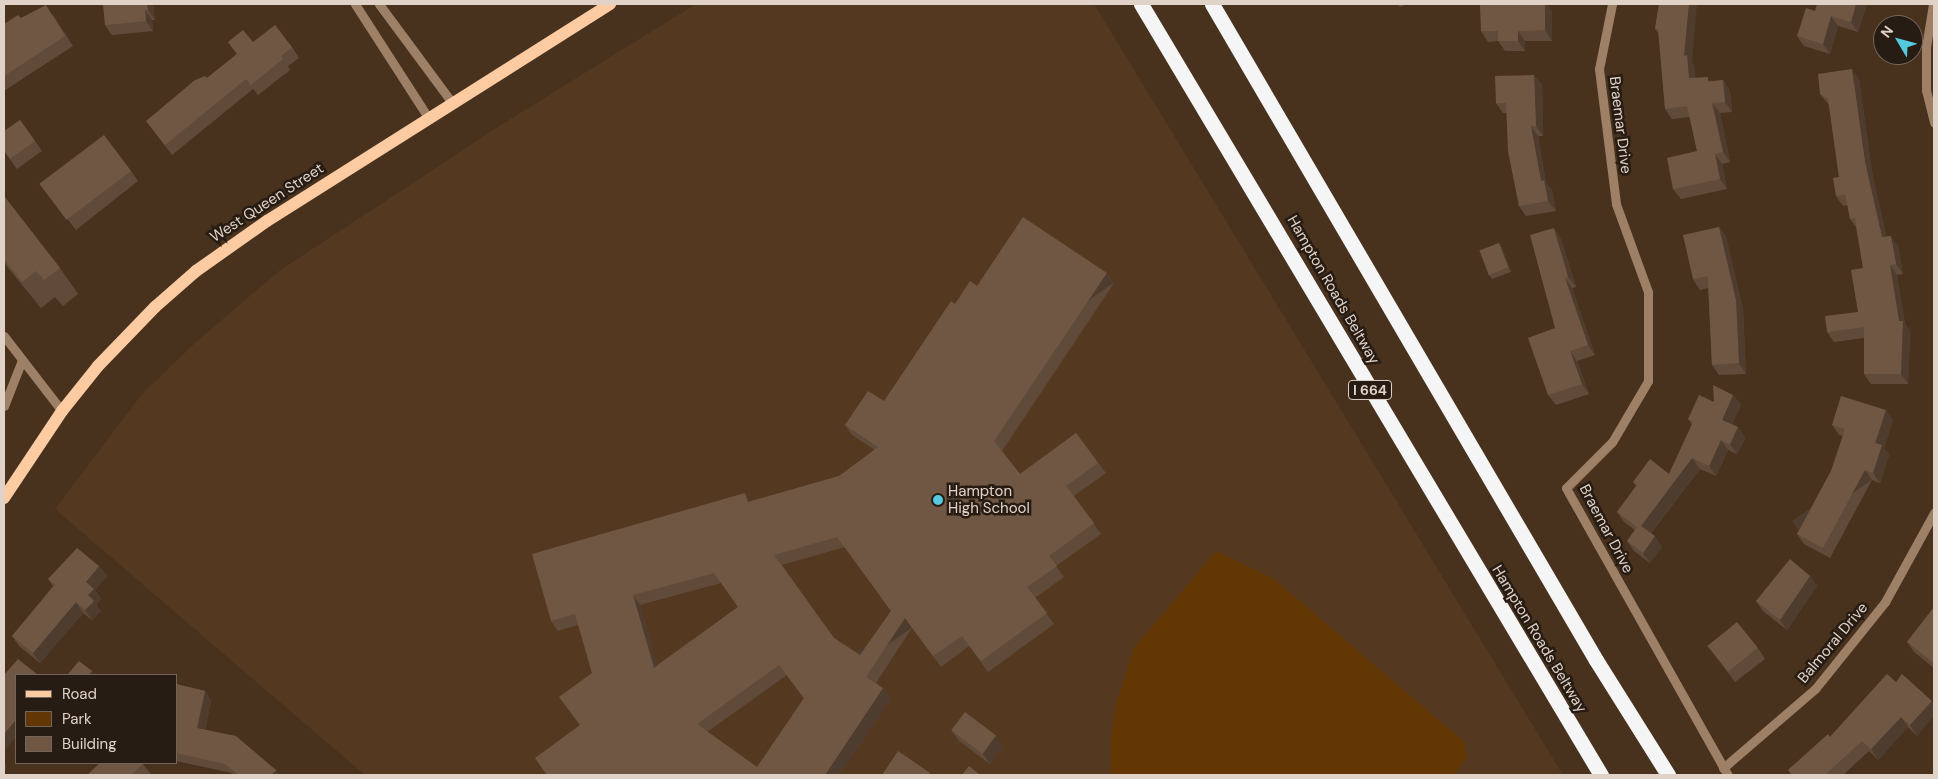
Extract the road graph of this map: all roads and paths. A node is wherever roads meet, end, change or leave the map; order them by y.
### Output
1 (355, 4) edge
2 (379, 4) edge
3 (610, 4) edge
4 (1141, 4) edge
5 (1212, 4) edge
6 (1612, 4) edge
7 (1933, 4) edge
8 (453, 104) junction
9 (429, 119) junction
10 (1934, 123) edge
11 (4, 336) edge
12 (22, 360) junction
13 (4, 406) edge
14 (62, 411) junction
15 (4, 498) edge
16 (1934, 512) edge
17 (1725, 772) edge
18 (1601, 775) edge
19 (1668, 775) edge

1 - 9 street
2 - 8 street
3 - 8 main road, West Queen Street
4 - 18 highway, Hampton Roads Beltway / I 664
5 - 19 highway
6 - 17 street, Braemar Drive
7 - 10 street
8 - 9 main road, West Queen Street
9 - 14 main road, West Queen Street
11 - 12 street
12 - 13 street
12 - 14 street
14 - 15 main road, West Queen Street
16 - 17 street, Balmoral Drive

